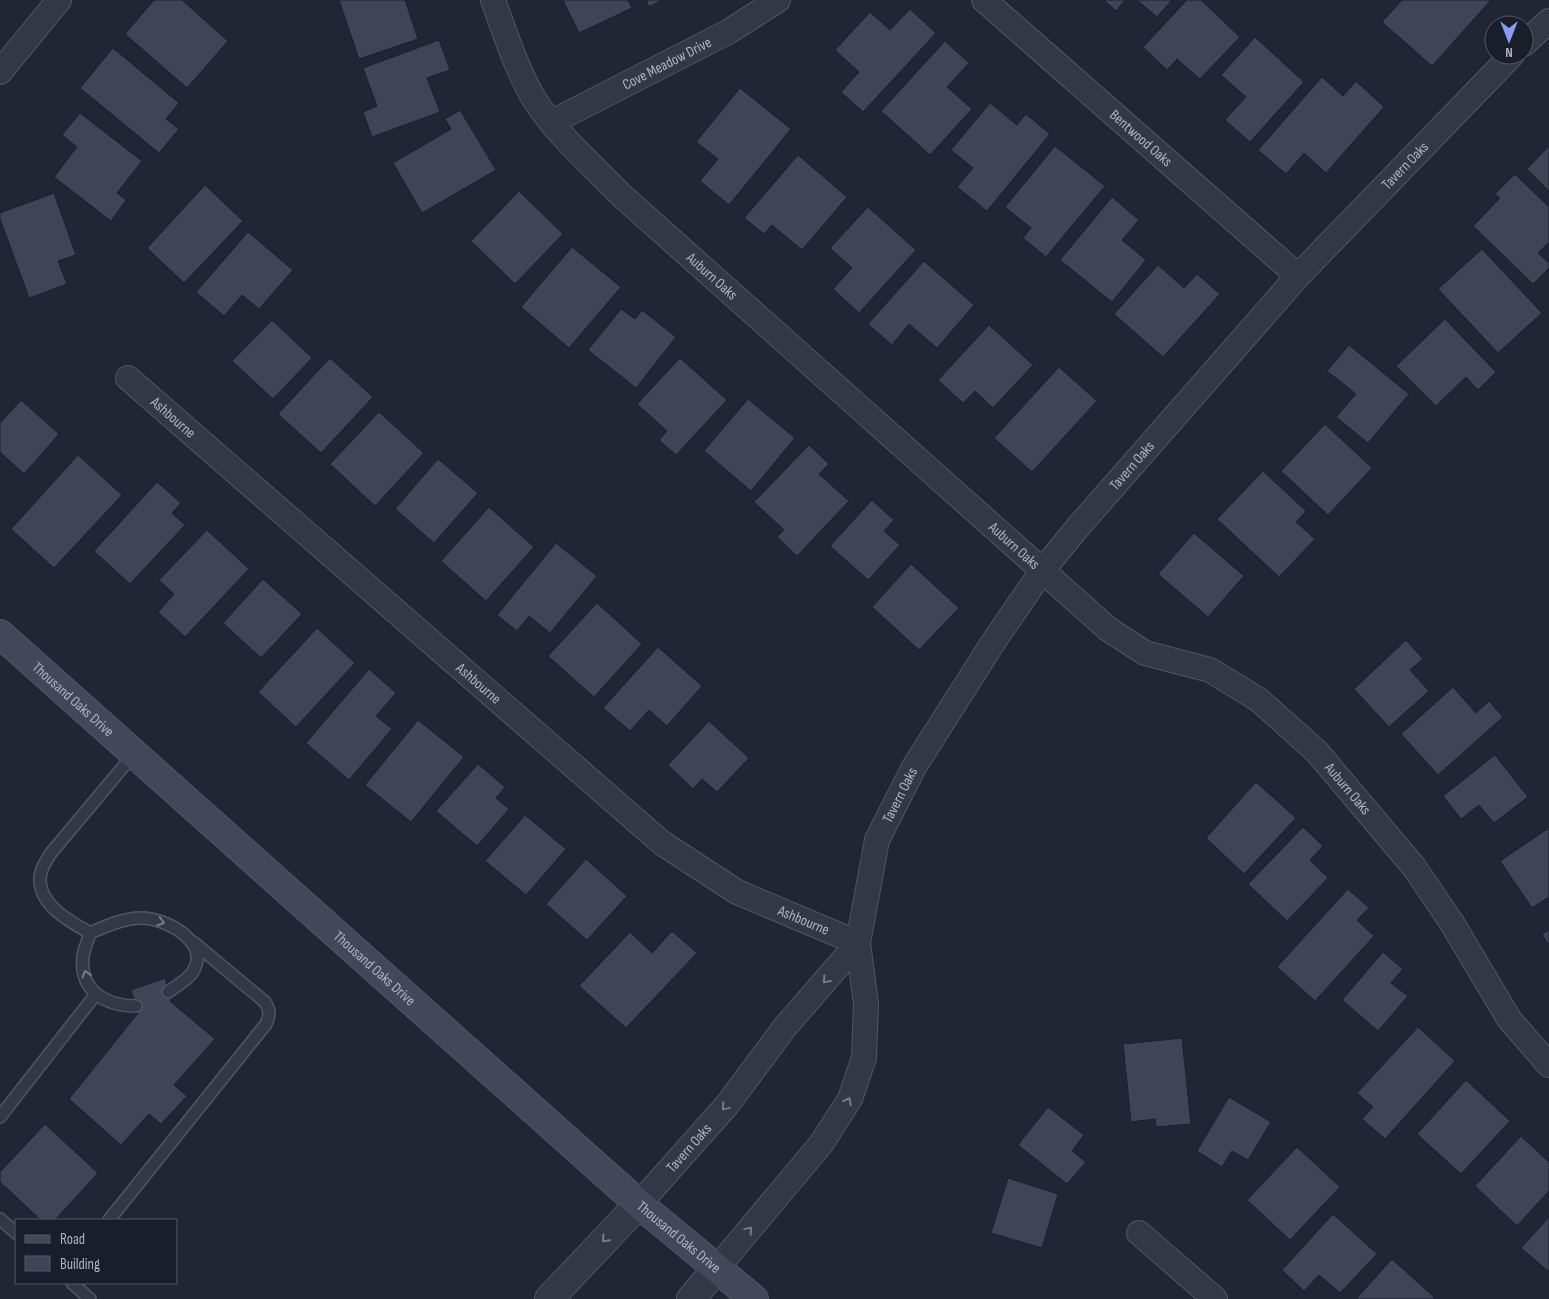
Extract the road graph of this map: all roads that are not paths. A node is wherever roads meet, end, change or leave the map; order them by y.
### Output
1 (59, 0) edge
2 (493, 0) edge
3 (778, 0) edge
4 (984, 0) edge
5 (1549, 21) edge
6 (1534, 35) edge
7 (1502, 65) edge
8 (0, 72) edge
9 (552, 122) junction
10 (1298, 276) junction
11 (128, 378) dead end
12 (1042, 571) junction
13 (0, 634) edge
14 (134, 754) junction
15 (90, 933) junction
16 (193, 942) junction
17 (858, 943) junction
18 (168, 992) dead end
19 (96, 994) junction
20 (136, 1006) dead end
21 (1549, 1065) edge
22 (0, 1117) edge
23 (639, 1204) junction
24 (0, 1218) edge
25 (109, 1219) edge
26 (15, 1232) edge
27 (1139, 1233) dead end
28 (718, 1267) junction
29 (73, 1284) edge
30 (90, 1299) edge
31 (549, 1299) edge
32 (690, 1299) edge
33 (754, 1299) edge
34 (1214, 1299) edge

1 - 8 street
2 - 9 street, Auburn Oaks
3 - 9 street, Cove Meadow Drive
4 - 10 street, Bentwood Oaks
5 - 6 street
7 - 10 street, Tavern Oaks
9 - 12 street, Auburn Oaks
10 - 12 street, Tavern Oaks
11 - 17 street, Ashbourne
12 - 17 street, Tavern Oaks
12 - 21 street, Auburn Oaks
13 - 14 main road, Thousand Oaks Drive
14 - 15 lane
14 - 23 main road, Thousand Oaks Drive
15 -> 16 lane
19 -> 15 lane
16 - 18 lane
16 - 25 lane
17 -> 23 street, Tavern Oaks
28 -> 17 street, Tavern Oaks
19 - 20 lane
19 - 22 lane
23 - 28 main road, Thousand Oaks Drive
23 -> 31 street, Tavern Oaks
24 - 26 lane
27 - 34 street
28 - 32 street, Tavern Oaks
28 - 33 main road, Thousand Oaks Drive
29 - 30 lane

